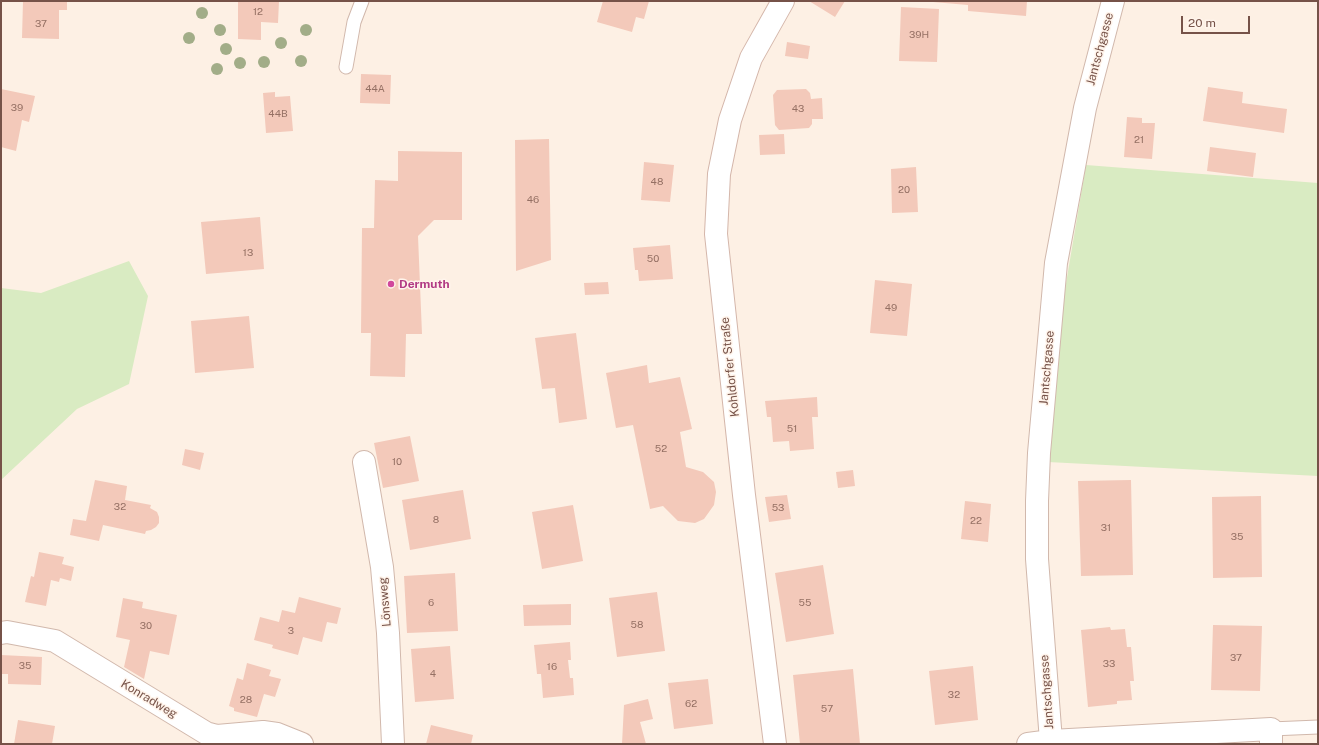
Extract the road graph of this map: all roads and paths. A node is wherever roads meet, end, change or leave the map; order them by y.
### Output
1 (362, 1) edge
2 (782, 1) edge
3 (1113, 1) edge
4 (346, 67) dead end
5 (364, 462) dead end
6 (1, 634) edge
7 (1318, 727) edge
8 (1271, 737) edge
9 (1051, 741) junction
10 (302, 744) edge
11 (393, 744) edge
12 (775, 744) edge
13 (1028, 744) edge

1 - 4 lane
2 - 12 street, Kohldorfer Straße
3 - 9 street, Jantschgasse
5 - 11 street, Lönsweg
6 - 10 street, Konradweg
7 - 8 lane, Jantschgasse
8 - 9 street, Jantschgasse
9 - 13 street, Jantschgasse

